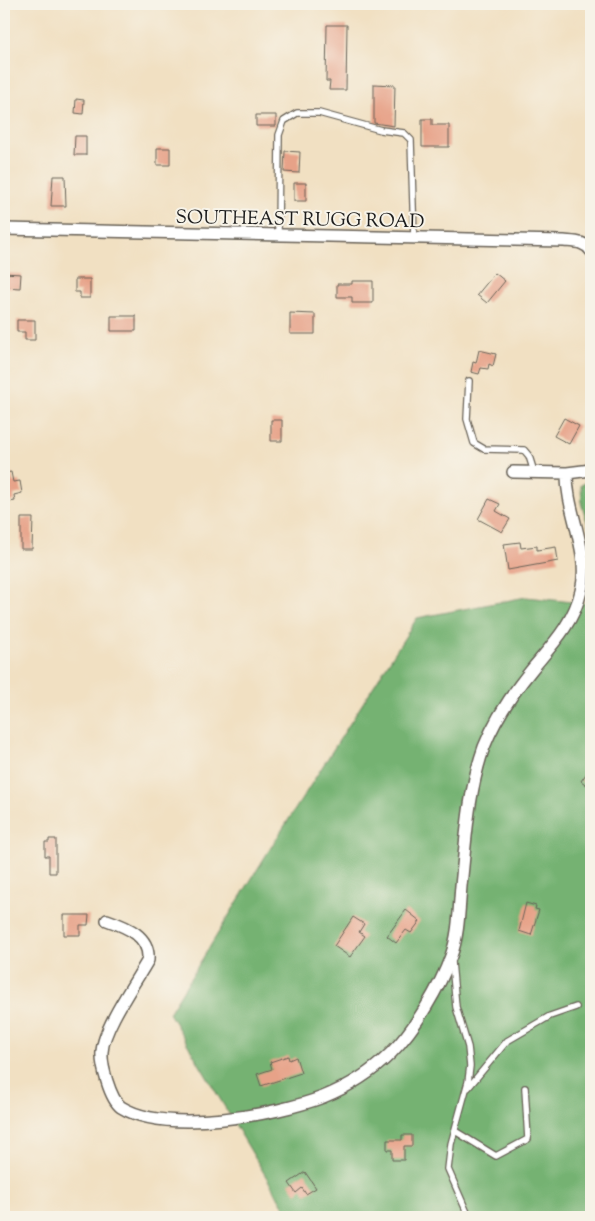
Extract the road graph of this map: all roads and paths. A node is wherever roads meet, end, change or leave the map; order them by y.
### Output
1 (4, 229) edge
2 (278, 235) junction
3 (414, 238) junction
4 (590, 247) edge
5 (469, 382) dead end
6 (591, 470) edge
7 (513, 472) dead end
8 (534, 472) junction
9 (567, 473) junction
10 (107, 920) dead end
11 (452, 955) junction
12 (576, 1006) dead end
13 (525, 1088) dead end
14 (466, 1089) junction
15 (454, 1131) junction
16 (469, 1217) edge

1 - 2 street, SOUTHEAST RUGG ROAD
2 - 3 street, SOUTHEAST RUGG ROAD
2 - 3 lane
3 - 4 street, SOUTHEAST RUGG ROAD
5 - 8 lane
6 - 9 street
7 - 8 street
8 - 9 street
9 - 11 street
10 - 11 street
11 - 14 lane
12 - 14 lane
13 - 15 lane
14 - 15 lane
15 - 16 lane

